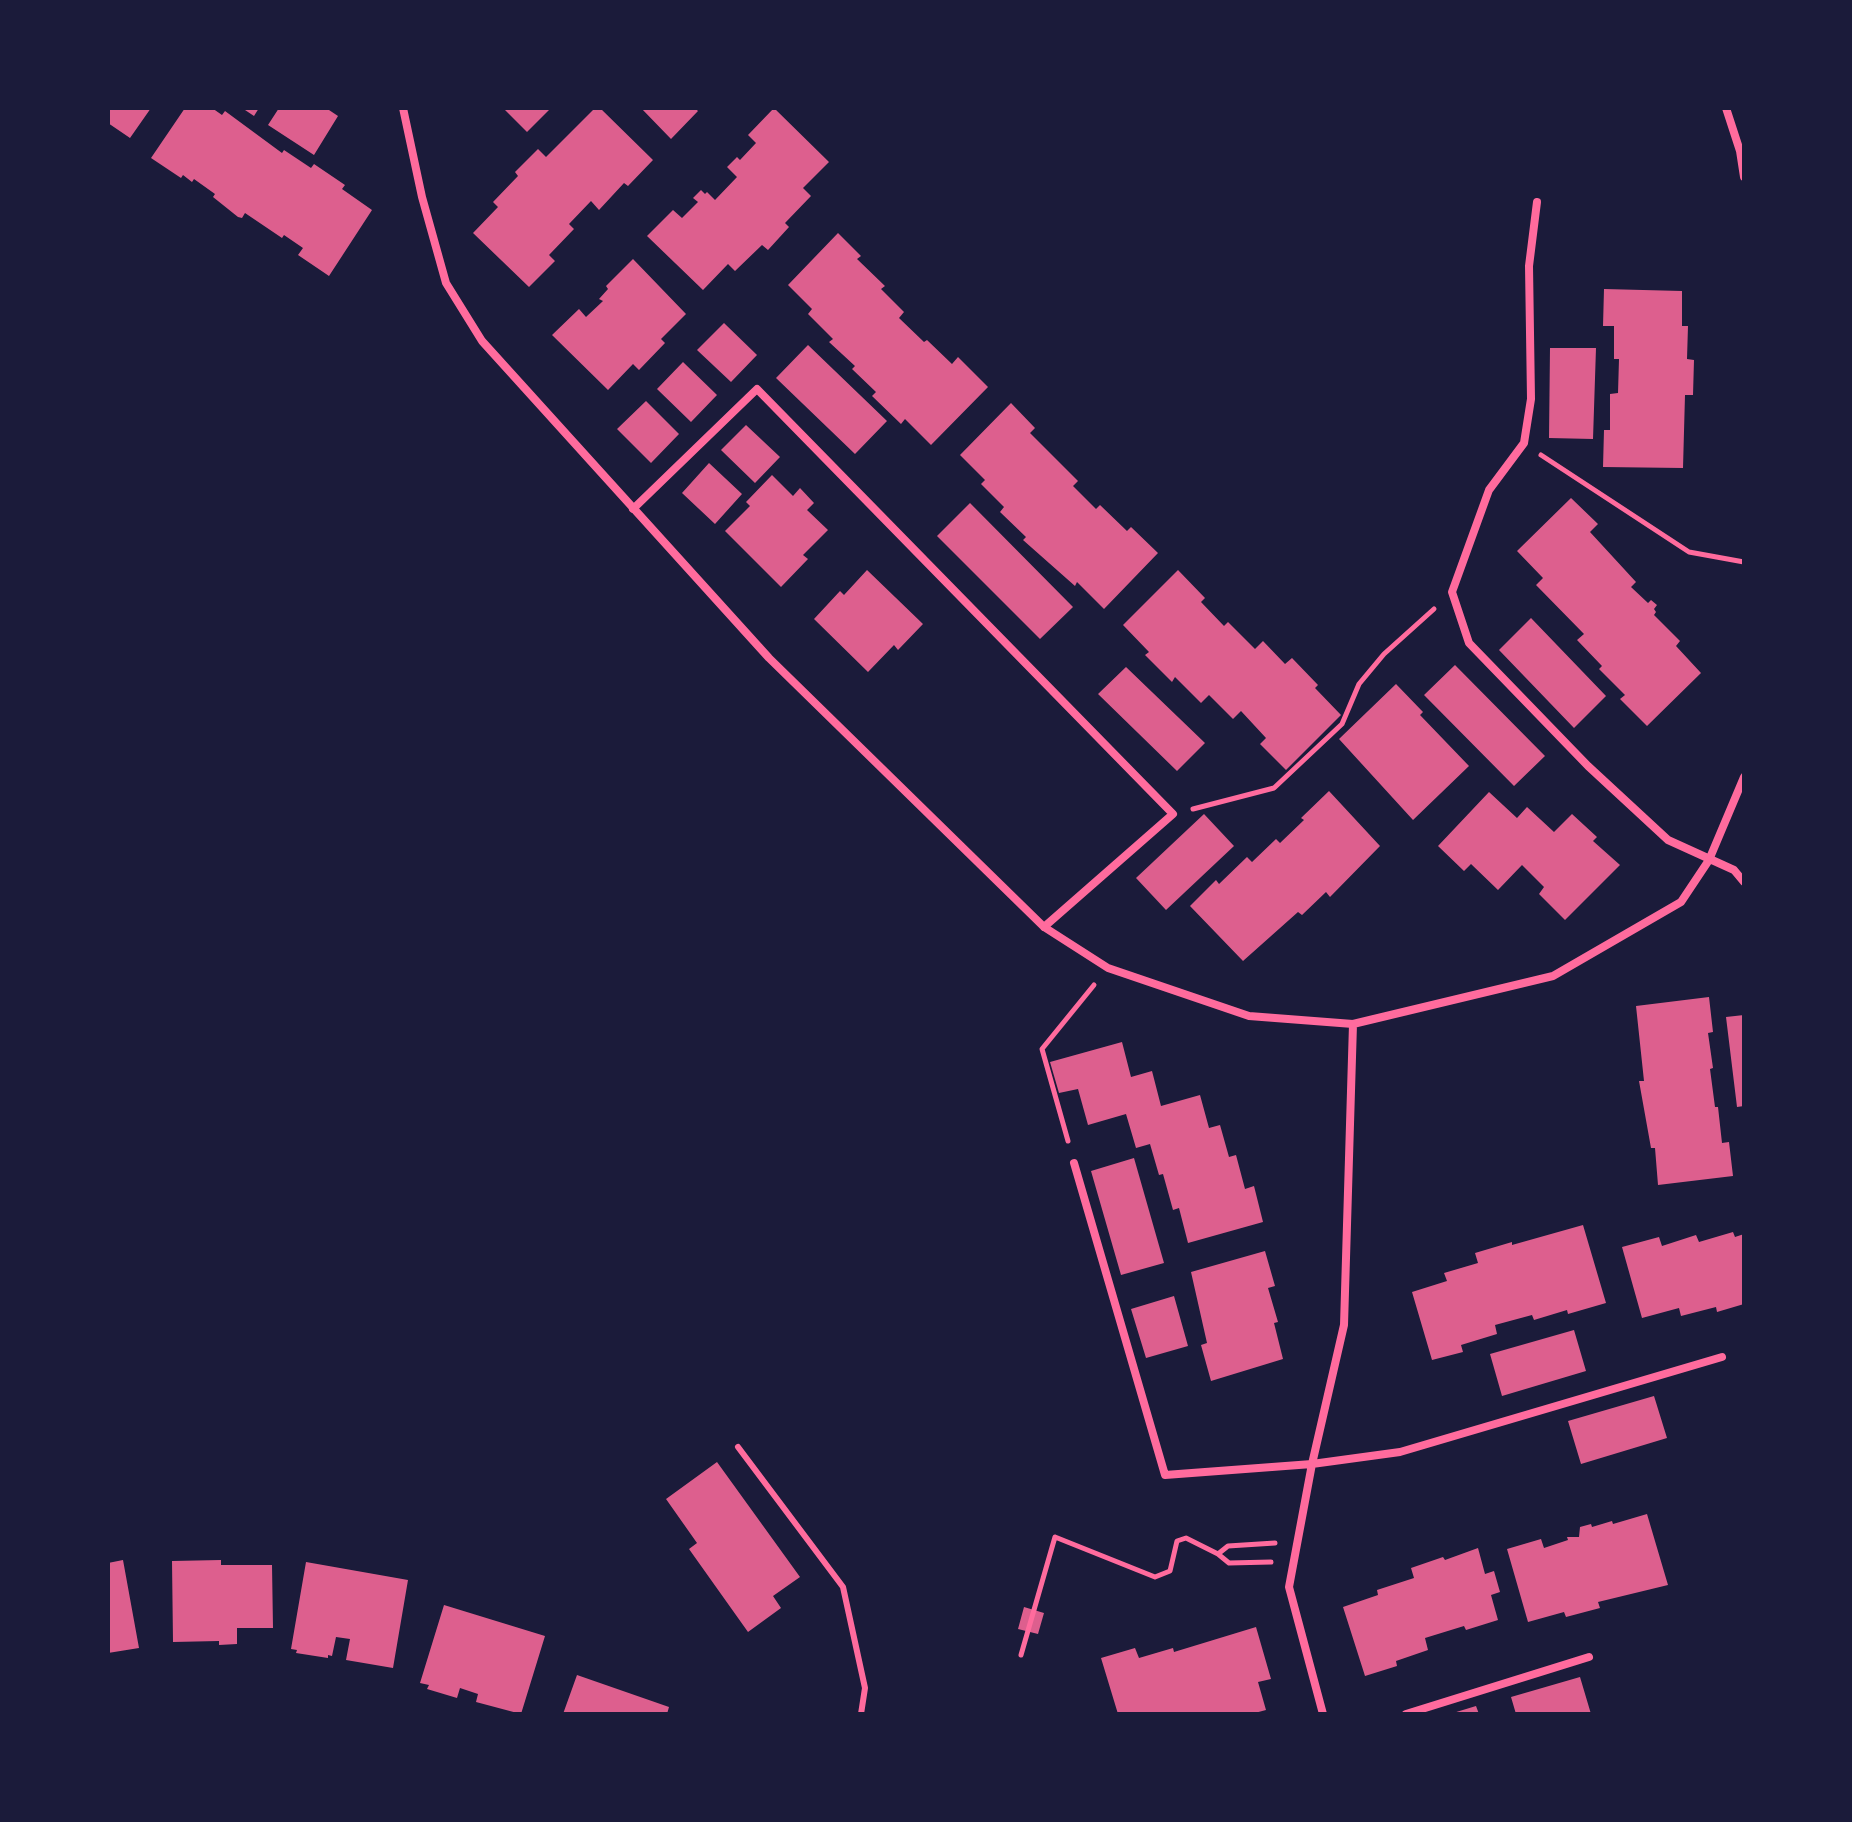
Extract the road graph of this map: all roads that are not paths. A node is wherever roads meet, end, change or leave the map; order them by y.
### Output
1 (403, 108) edge
2 (1726, 108) edge
3 (1744, 177) edge
4 (1537, 202) dead end
5 (633, 509) junction
6 (1744, 777) edge
7 (1709, 860) junction
8 (1744, 882) edge
9 (1044, 927) junction
10 (1353, 1024) junction
11 (1074, 1163) road end
12 (1722, 1357) dead end
13 (738, 1447) dead end
14 (1312, 1464) junction
15 (1589, 1657) dead end
16 (861, 1714) edge
17 (1323, 1714) edge
18 (1406, 1714) edge

1 - 5 street
2 - 3 street
4 - 7 street
5 - 9 street
5 - 9 street
6 - 7 street
7 - 8 street
7 - 10 street
9 - 10 street
10 - 14 street
11 - 14 street
12 - 14 street
13 - 16 lane
14 - 17 street
15 - 18 street

